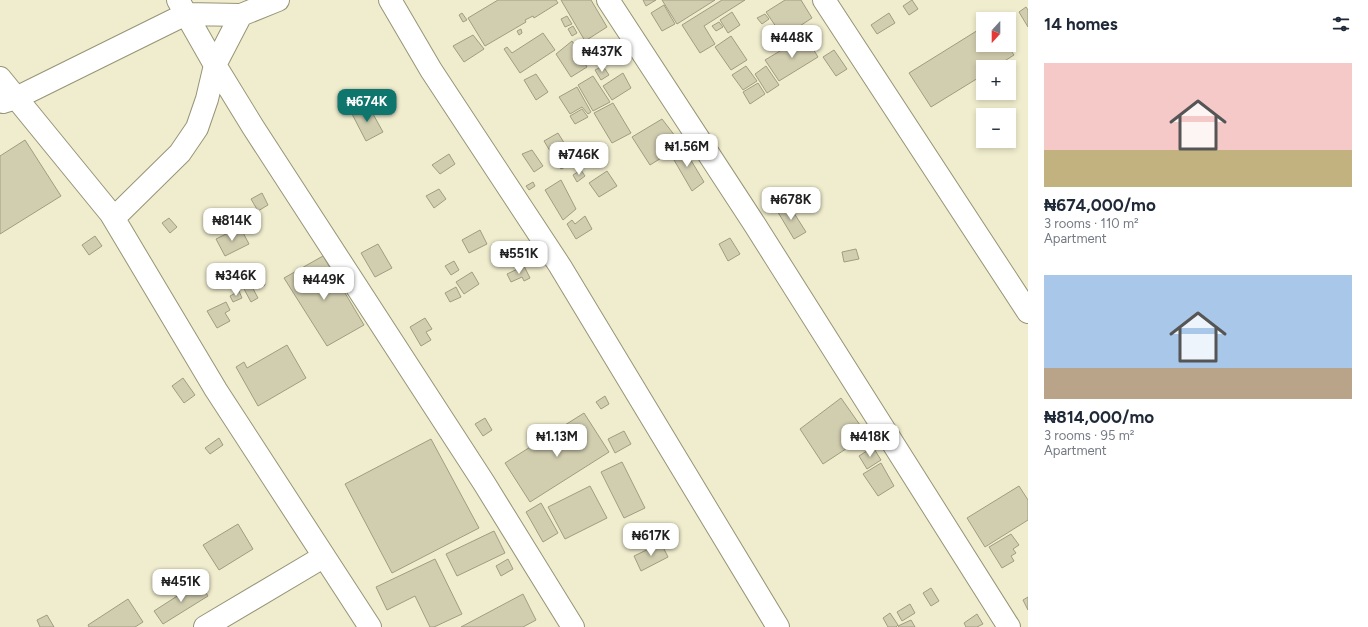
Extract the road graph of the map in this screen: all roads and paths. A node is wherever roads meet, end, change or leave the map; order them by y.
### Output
1 (278, 0) edge
2 (390, 0) edge
3 (608, 0) edge
4 (824, 0) edge
5 (182, 7) edge
6 (241, 15) junction
7 (215, 65) junction
8 (0, 78) edge
9 (8, 101) edge
10 (114, 218) junction
11 (1028, 312) edge
12 (323, 557) junction
13 (205, 627) edge
14 (370, 627) edge
15 (573, 627) edge
16 (778, 627) edge
17 (1009, 627) edge

1 - 6 street
2 - 16 street
3 - 17 street
4 - 11 street
5 - 6 street
5 - 7 street
5 - 9 street
6 - 7 street
7 - 10 street
7 - 15 street
8 - 9 street
9 - 10 street
10 - 12 street
12 - 13 street
12 - 14 street

